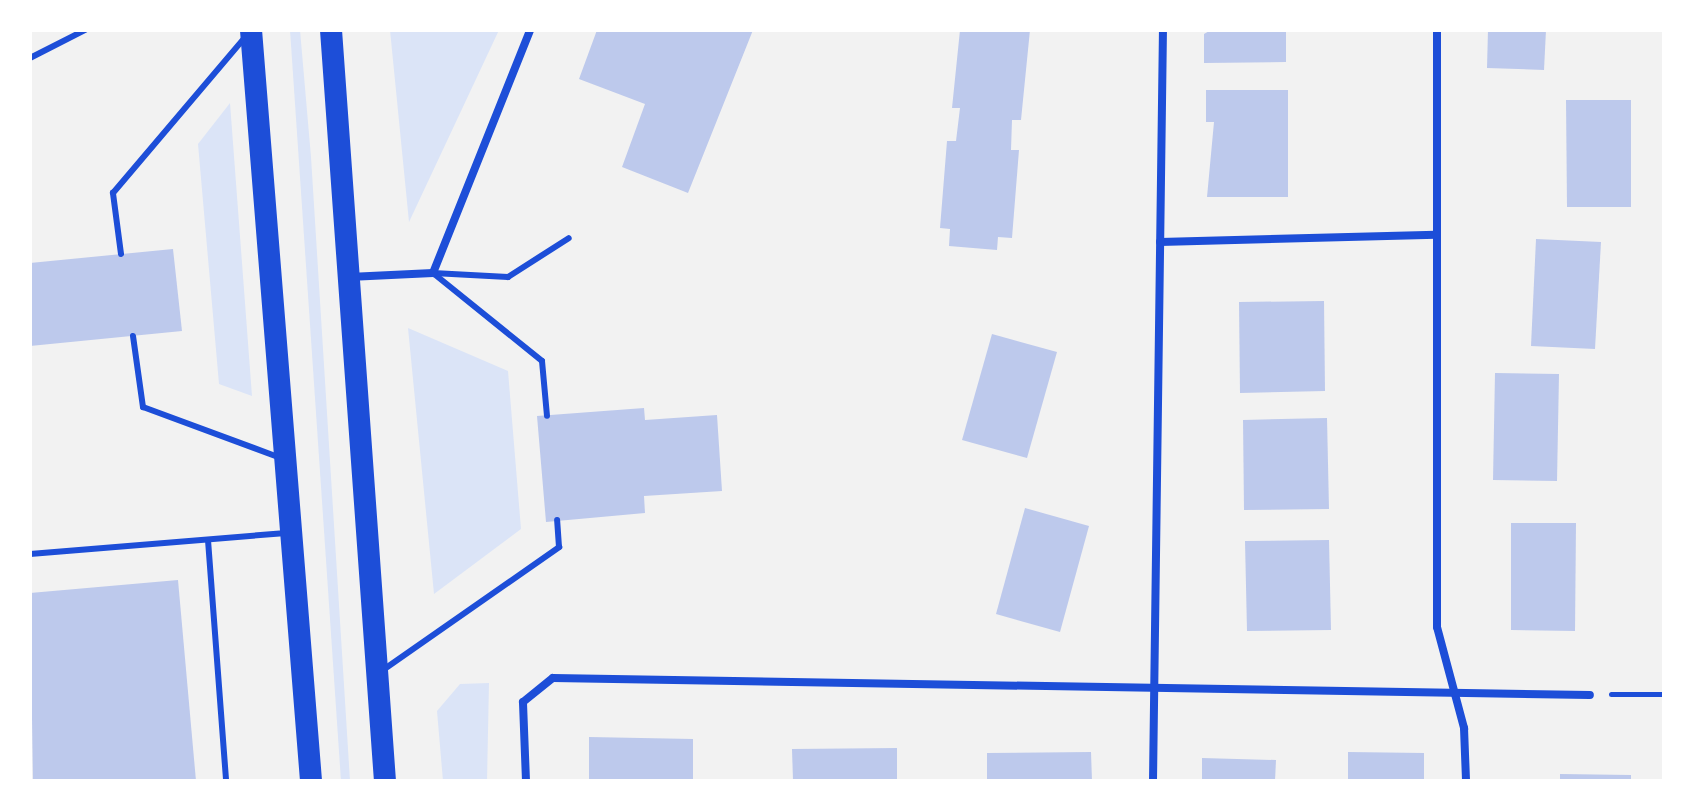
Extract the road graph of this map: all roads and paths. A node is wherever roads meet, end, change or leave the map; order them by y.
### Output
1 (85, 30) edge
2 (251, 30) edge
3 (331, 30) edge
4 (530, 30) edge
5 (1163, 30) edge
6 (1437, 30) edge
7 (30, 58) edge
8 (1436, 235) junction
9 (569, 238) dead end
10 (1160, 242) junction
11 (121, 254) dead end
12 (433, 273) junction
13 (348, 277) junction
14 (133, 336) dead end
15 (547, 416) dead end
16 (290, 461) junction
17 (557, 520) dead end
18 (296, 532) junction
19 (208, 540) junction
20 (30, 554) edge
21 (377, 674) junction
22 (1154, 692) junction
23 (1452, 694) junction
24 (1664, 694) edge
25 (1590, 695) joint
26 (226, 781) edge
27 (311, 781) edge
28 (385, 781) edge
29 (526, 781) edge
30 (1153, 781) edge
31 (1466, 781) edge

1 - 7 lane
2 - 11 lane
2 - 16 highway
3 - 13 highway
4 - 12 street
5 - 10 street
6 - 8 street
8 - 10 street
8 - 23 street
9 - 12 lane
10 - 22 street
12 - 13 street
12 - 15 lane
13 - 21 highway
14 - 16 lane
16 - 18 highway
17 - 21 lane
18 - 19 lane
18 - 27 highway
19 - 20 lane
19 - 26 lane
21 - 28 highway
22 - 23 street
22 - 29 street
22 - 30 street
23 - 25 street
23 - 31 street
24 - 25 path

